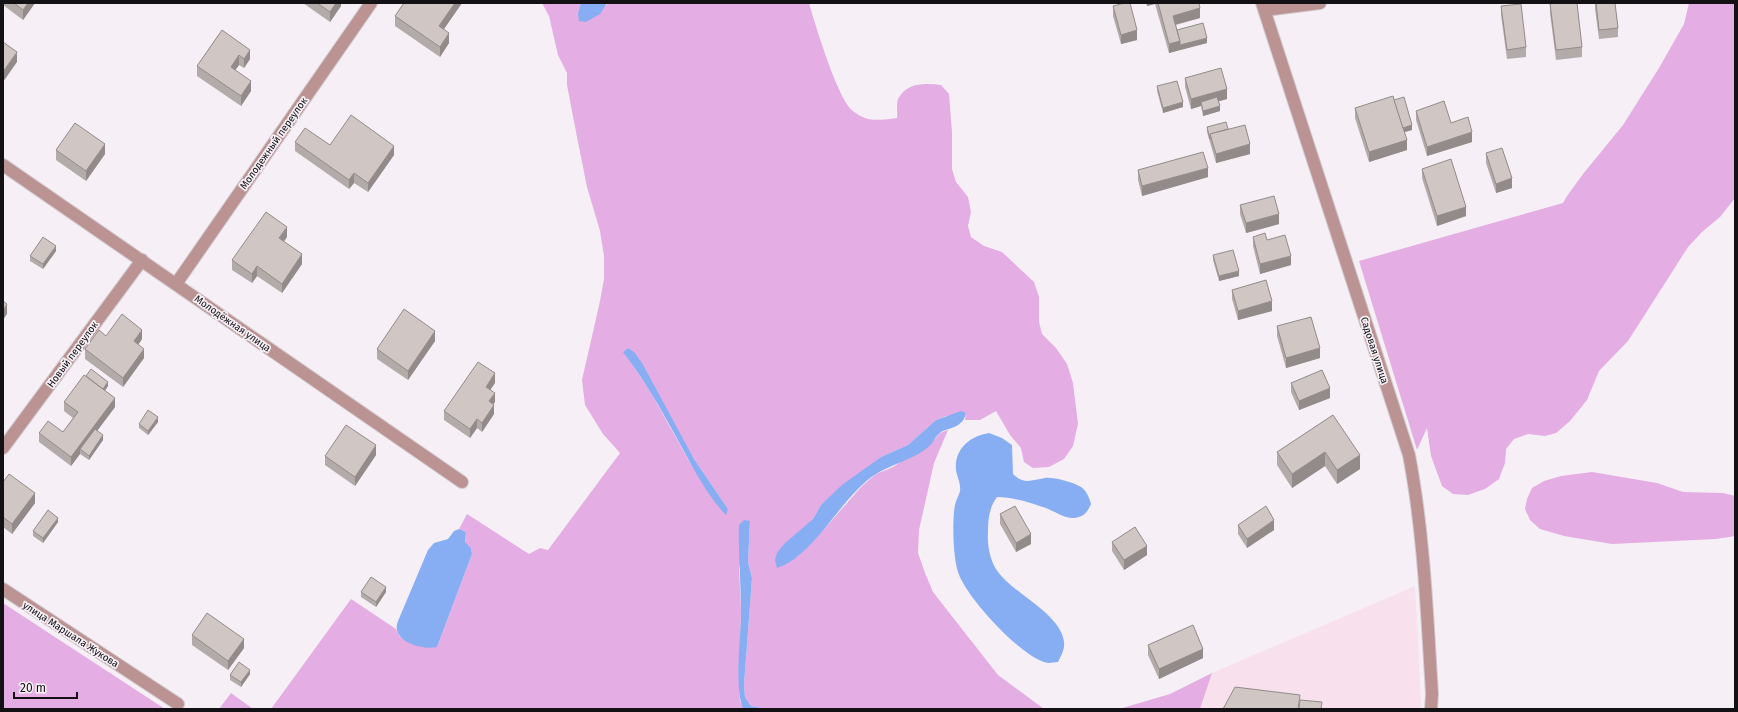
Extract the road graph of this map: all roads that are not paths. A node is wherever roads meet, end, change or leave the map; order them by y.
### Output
1 (371, 3) edge
2 (1320, 3) edge
3 (1264, 6) edge
4 (3, 165) edge
5 (142, 260) junction
6 (176, 284) junction
7 (3, 448) edge
8 (462, 482) dead end
9 (3, 589) edge
10 (178, 704) dead end
11 (1431, 709) edge

1 - 6 street, Молодежный переулок
2 - 3 street
3 - 11 street, Садовая улица
4 - 5 street, Молодёжная улица
5 - 6 street, Молодёжная улица
5 - 7 street, Новый переулок
6 - 8 street, Молодёжная улица
9 - 10 street, улица Маршала Жукова

